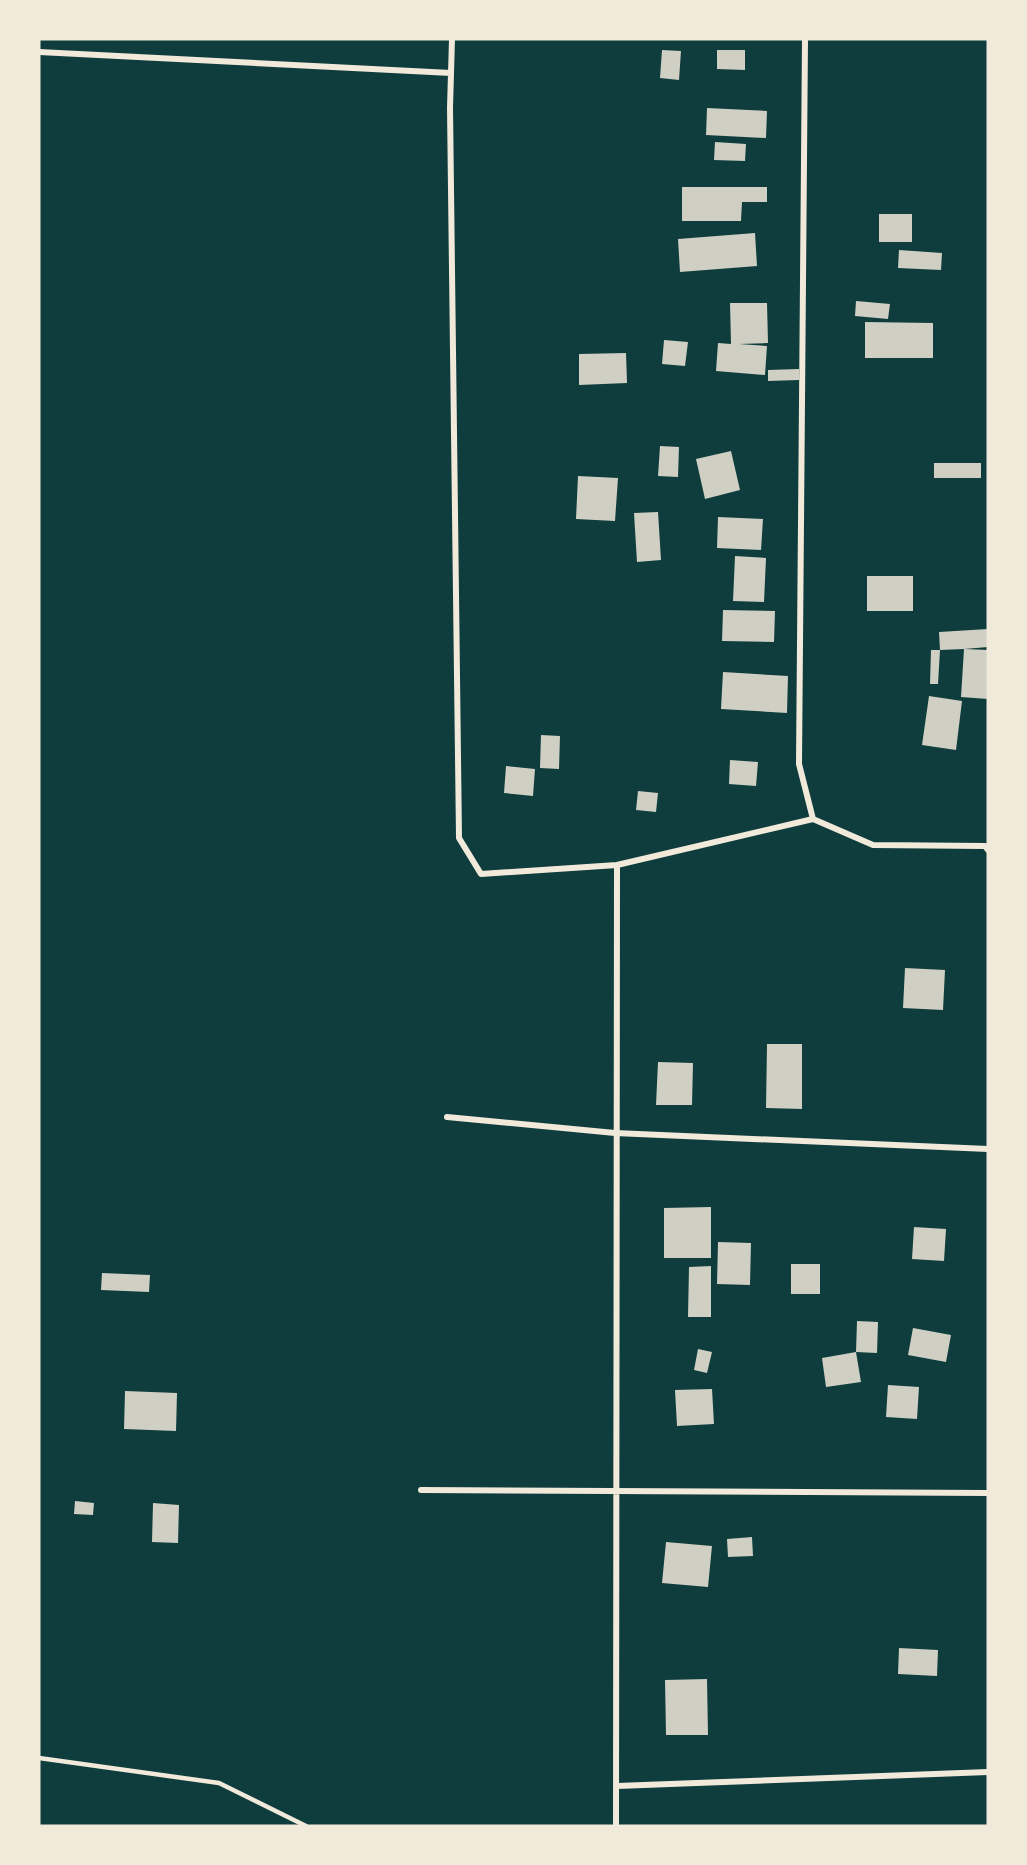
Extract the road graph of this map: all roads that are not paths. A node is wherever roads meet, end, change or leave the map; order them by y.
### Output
1 (452, 39) edge
2 (805, 39) edge
3 (39, 52) edge
4 (451, 73) junction
5 (813, 819) junction
6 (988, 850) edge
7 (617, 865) junction
8 (447, 1117) dead end
9 (615, 1133) junction
10 (988, 1149) edge
11 (421, 1490) dead end
12 (616, 1491) junction
13 (988, 1493) edge
14 (39, 1758) edge
15 (988, 1772) edge
16 (617, 1786) junction
17 (306, 1826) edge
18 (616, 1826) edge

1 - 4 street
2 - 5 street
3 - 4 street
4 - 7 street
5 - 6 street
5 - 7 street
7 - 9 street
8 - 9 street
9 - 10 street
9 - 12 street
11 - 12 street
12 - 13 street
12 - 16 street
14 - 17 lane
15 - 16 street
16 - 18 street

